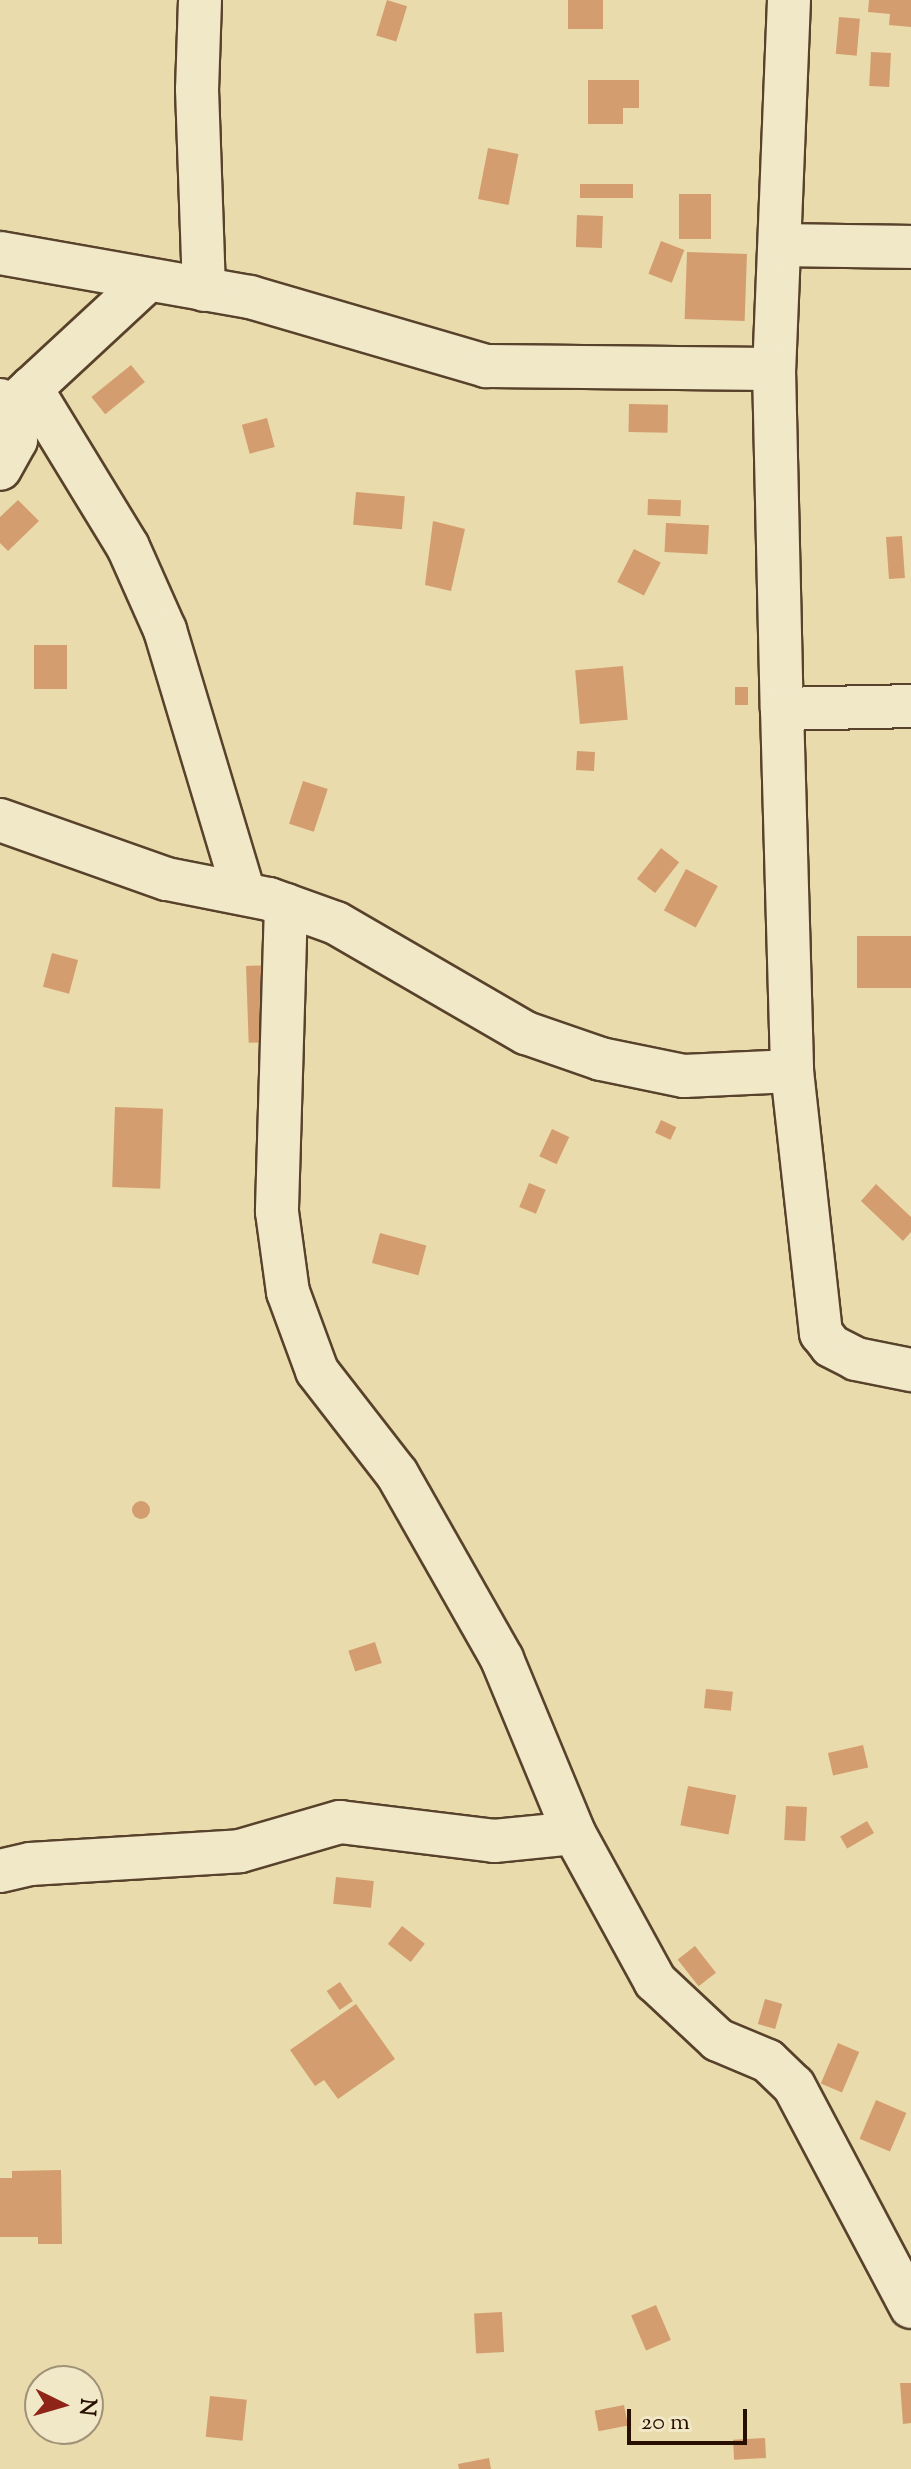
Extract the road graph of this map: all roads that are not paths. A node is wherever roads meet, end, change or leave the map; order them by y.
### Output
1 (200, 0) edge
2 (789, 0) edge
3 (782, 245) junction
4 (911, 247) edge
5 (0, 253) edge
6 (148, 280) junction
7 (204, 290) junction
8 (774, 369) junction
9 (14, 398) edge
10 (0, 469) edge
11 (911, 706) edge
12 (782, 709) junction
13 (0, 820) edge
14 (244, 893) junction
15 (286, 905) junction
16 (792, 1071) junction
17 (911, 1370) edge
18 (574, 1833) junction
19 (0, 1871) edge
20 (911, 2307) edge

1 - 7 street
2 - 3 street
3 - 4 street
3 - 8 street
5 - 6 street
6 - 7 street
6 - 9 street
7 - 8 street
8 - 12 street
9 - 10 street
9 - 14 street
11 - 12 street
12 - 16 street
13 - 14 street
14 - 15 street
15 - 16 street
15 - 18 street
16 - 17 street
18 - 19 street
18 - 20 street

